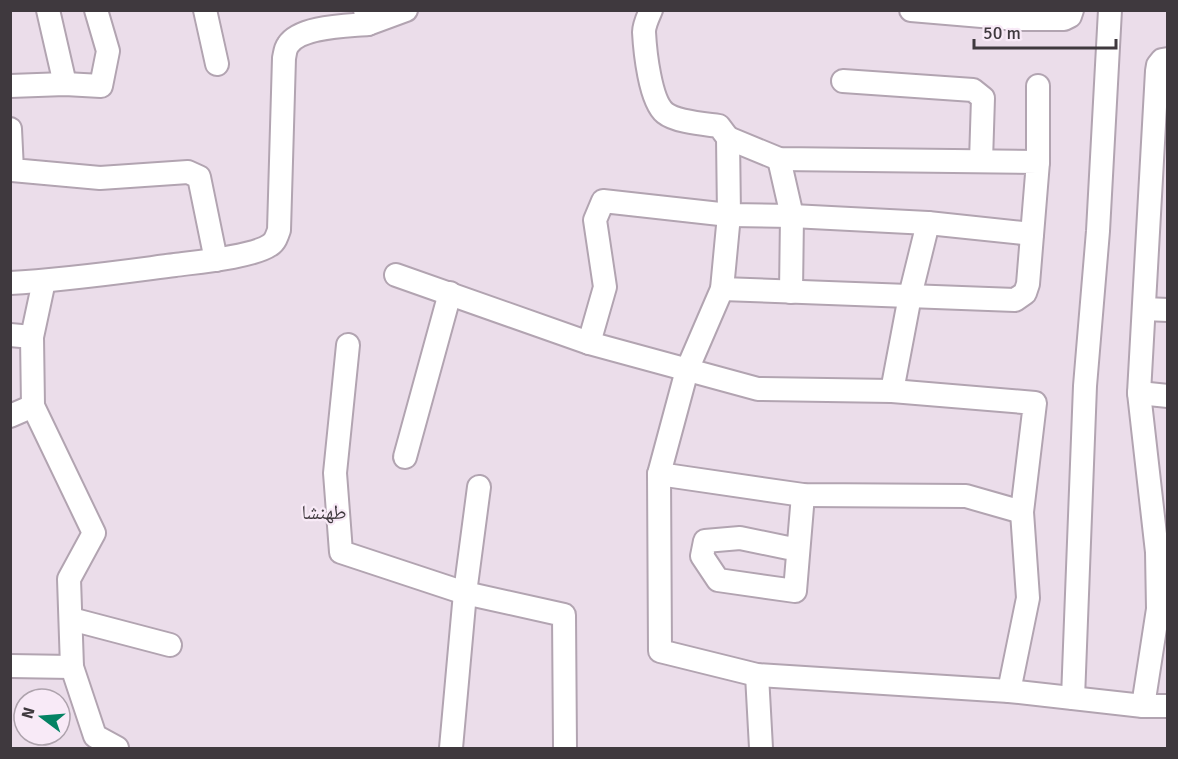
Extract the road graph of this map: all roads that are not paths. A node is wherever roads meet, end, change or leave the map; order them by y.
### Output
1 (48, 10) edge
2 (96, 10) edge
3 (205, 10) edge
4 (406, 10) edge
5 (651, 10) edge
6 (911, 10) edge
7 (1071, 10) edge
8 (1110, 10) edge
9 (366, 17) edge
10 (1167, 59) edge
11 (217, 64) dead end
12 (843, 81) dead end
13 (65, 84) junction
14 (10, 86) edge
15 (1038, 86) dead end
16 (10, 129) edge
17 (728, 138) junction
18 (779, 159) junction
19 (981, 161) junction
20 (1038, 162) junction
21 (729, 215) junction
22 (792, 216) junction
23 (1159, 222) edge
24 (928, 223) junction
25 (1032, 234) junction
26 (216, 260) junction
27 (396, 275) dead end
28 (44, 281) junction
29 (10, 283) edge
30 (723, 289) junction
31 (791, 292) junction
32 (450, 293) junction
33 (910, 296) junction
34 (1144, 309) junction
35 (1167, 310) edge
36 (21, 336) edge
37 (589, 343) junction
38 (348, 345) dead end
39 (687, 370) junction
40 (892, 391) junction
41 (1139, 393) junction
42 (1167, 396) edge
43 (33, 406) junction
44 (10, 416) edge
45 (405, 457) dead end
46 (659, 474) junction
47 (479, 487) dead end
48 (803, 495) junction
49 (1022, 512) junction
50 (798, 550) dead end
51 (1162, 552) edge
52 (465, 593) junction
53 (71, 619) junction
54 (170, 645) dead end
55 (10, 666) edge
56 (72, 667) junction
57 (757, 675) junction
58 (1009, 691) junction
59 (1073, 698) junction
60 (1143, 706) junction
61 (1167, 706) edge
62 (117, 748) edge
63 (452, 748) edge
64 (565, 748) edge
65 (761, 748) edge

1 - 13 street
2 - 13 street
3 - 11 street
4 - 9 street
5 - 17 street
6 - 7 street
8 - 59 street
9 - 26 street
10 - 23 street
12 - 19 street
13 - 14 street
15 - 20 street
16 - 26 street
17 - 18 street
17 - 21 street
18 - 19 street
18 - 22 street
19 - 20 street
20 - 25 street
21 - 22 street
21 - 30 street
21 - 37 street
22 - 24 street
22 - 31 street
23 - 34 street
24 - 25 street
24 - 33 street
25 - 33 street
26 - 28 street
27 - 32 street
28 - 29 street
28 - 36 street
30 - 31 street
30 - 39 street
31 - 33 street
32 - 37 street
32 - 45 street
33 - 40 street
34 - 35 street
34 - 41 street
36 - 43 street
37 - 39 street
38 - 52 street
39 - 40 street
39 - 46 street
40 - 49 street
41 - 42 street
41 - 51 street
43 - 44 street
43 - 53 street
46 - 48 street
46 - 57 street
47 - 52 street
48 - 49 street
48 - 50 street
49 - 58 street
51 - 60 street
52 - 63 street
52 - 64 street
53 - 54 street
53 - 56 street
55 - 56 street
56 - 62 street
57 - 58 street
57 - 65 street
58 - 59 street
59 - 60 street
60 - 61 street

